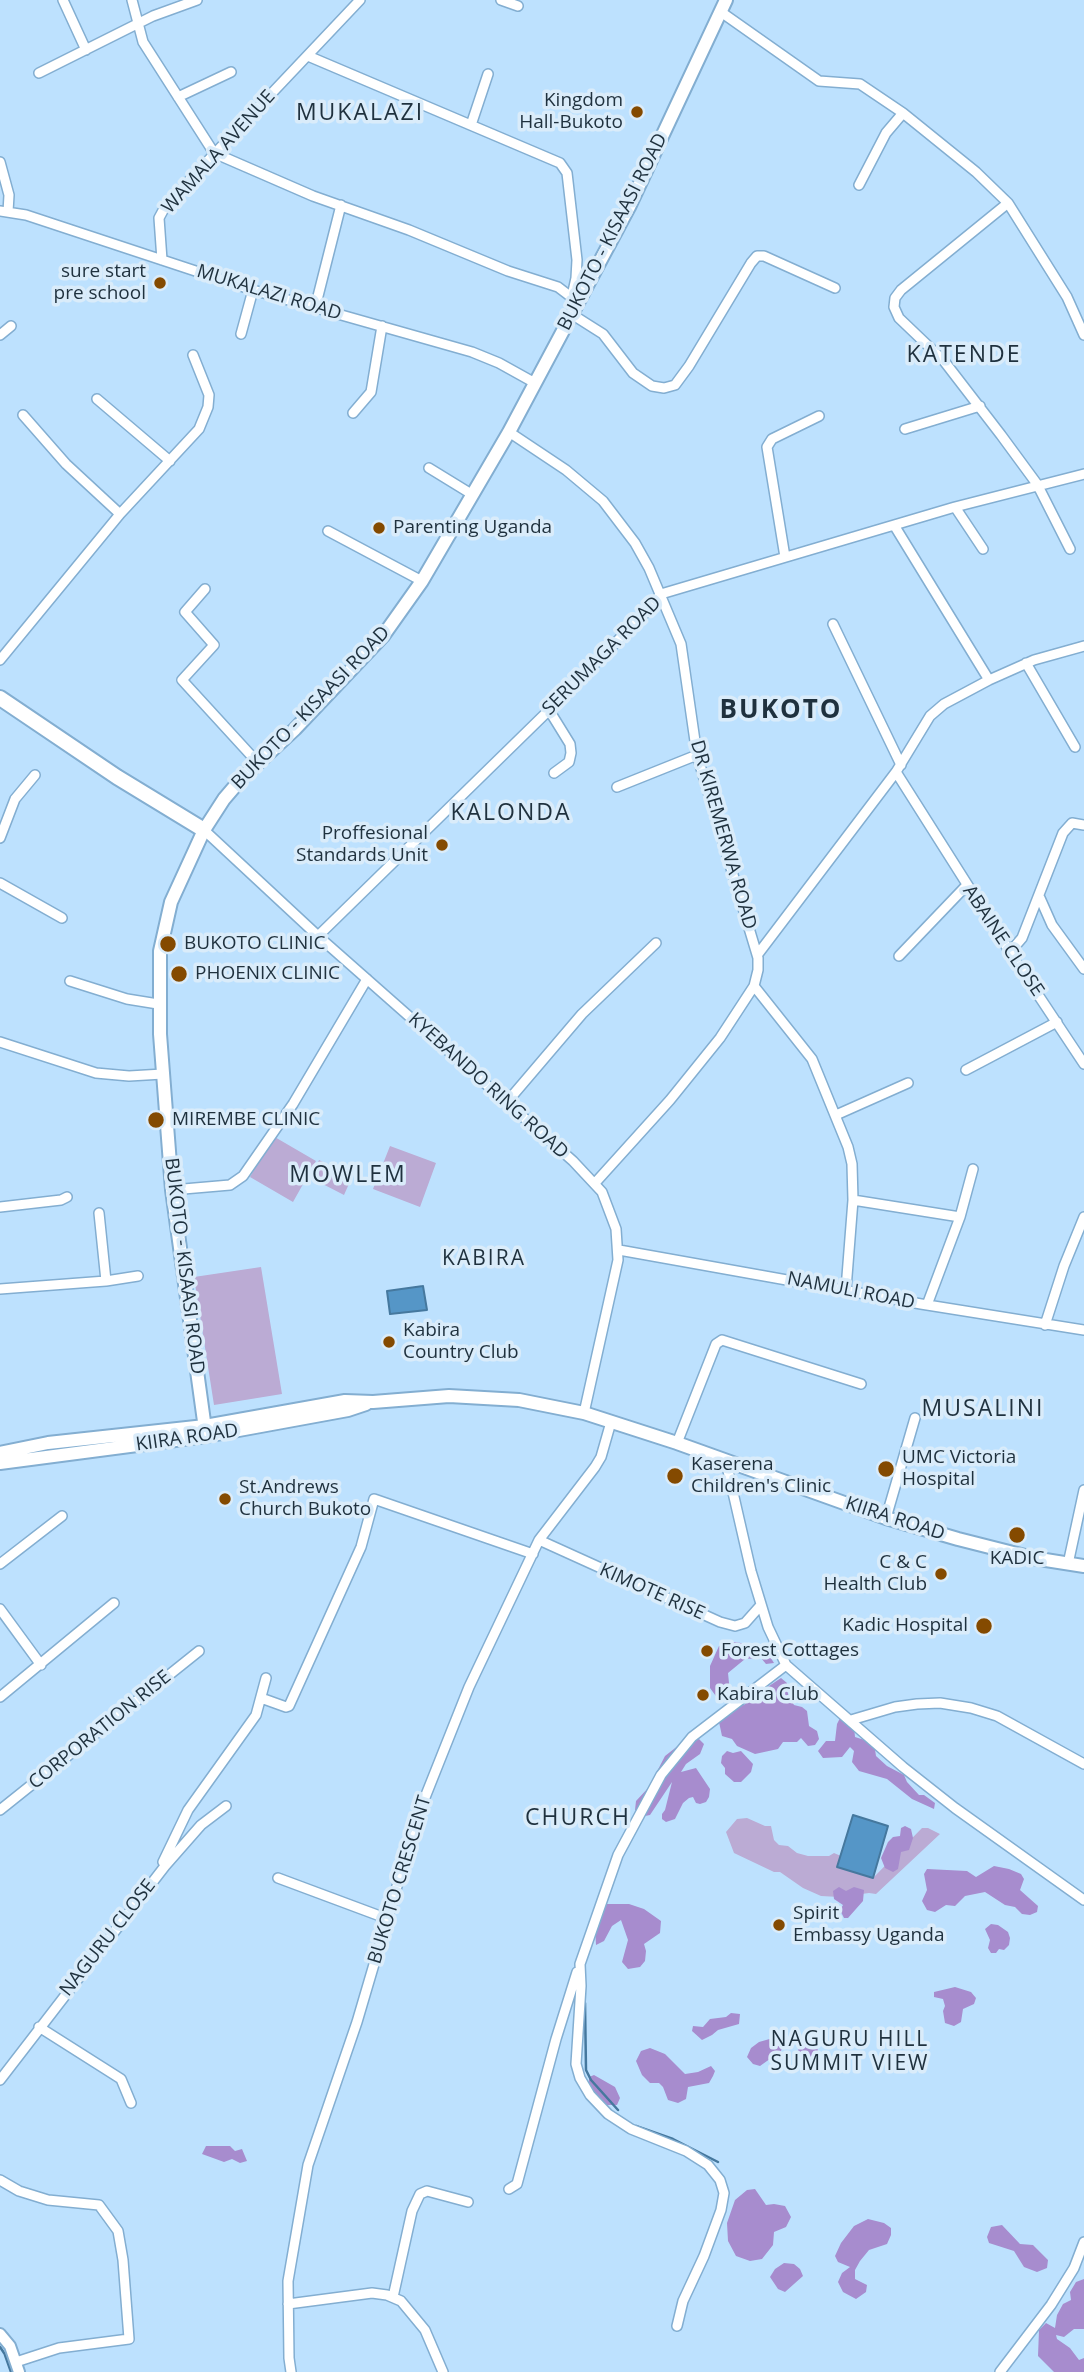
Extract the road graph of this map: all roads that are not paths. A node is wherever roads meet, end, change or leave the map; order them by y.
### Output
1 (63, 0) edge
2 (132, 0) edge
3 (197, 0) edge
4 (360, 0) edge
5 (501, 0) edge
6 (518, 6) dead end
7 (723, 6) edge
8 (140, 24) junction
9 (86, 50) junction
10 (308, 56) junction
11 (231, 72) dead end
12 (39, 73) dead end
13 (488, 74) dead end
14 (178, 97) junction
15 (903, 113) junction
16 (471, 125) junction
17 (215, 153) junction
18 (0, 162) edge
19 (859, 185) dead end
20 (1008, 203) junction
21 (341, 205) junction
22 (4, 212) edge
23 (162, 260) junction
24 (835, 288) dead end
25 (253, 290) junction
26 (574, 305) junction
27 (315, 308) junction
28 (11, 326) dead end
29 (382, 326) junction
30 (241, 334) dead end
31 (0, 335) edge
32 (1084, 335) edge
33 (193, 355) dead end
34 (535, 383) junction
35 (97, 399) dead end
36 (980, 406) junction
37 (353, 413) dead end
38 (23, 415) dead end
39 (820, 416) dead end
40 (905, 429) dead end
41 (509, 432) junction
42 (170, 461) junction
43 (429, 468) dead end
44 (1084, 474) edge
45 (1037, 484) junction
46 (473, 495) junction
47 (955, 508) junction
48 (120, 514) junction
49 (894, 525) junction
50 (328, 531) dead end
51 (983, 549) dead end
52 (1070, 549) dead end
53 (785, 557) junction
54 (422, 581) junction
55 (205, 589) dead end
56 (661, 594) junction
57 (834, 624) dead end
58 (1084, 646) edge
59 (0, 660) edge
60 (1026, 663) junction
61 (989, 680) junction
62 (0, 698) edge
63 (549, 710) junction
64 (1075, 747) dead end
65 (697, 754) junction
66 (258, 763) junction
67 (899, 769) junction
68 (554, 773) dead end
69 (35, 775) dead end
70 (617, 787) dead end
71 (1084, 825) edge
72 (204, 830) junction
73 (0, 838) edge
74 (0, 883) edge
75 (966, 886) junction
76 (1040, 898) junction
77 (62, 918) dead end
78 (318, 936) junction
79 (656, 943) dead end
80 (1010, 952) junction
81 (758, 954) junction
82 (899, 956) dead end
83 (1084, 969) edge
84 (367, 979) junction
85 (70, 981) dead end
86 (754, 986) junction
87 (158, 1004) junction
88 (1057, 1022) junction
89 (0, 1042) edge
90 (1084, 1065) edge
91 (966, 1069) dead end
92 (163, 1074) junction
93 (908, 1083) dead end
94 (507, 1102) junction
95 (836, 1115) junction
96 (973, 1169) dead end
97 (595, 1183) junction
98 (172, 1190) junction
99 (67, 1197) dead end
100 (853, 1200) junction
101 (0, 1207) edge
102 (99, 1213) dead end
103 (960, 1217) junction
104 (1084, 1217) edge
105 (618, 1250) junction
106 (138, 1276) dead end
107 (106, 1281) junction
108 (0, 1289) edge
109 (846, 1289) junction
110 (927, 1305) junction
111 (1045, 1325) junction
112 (1084, 1331) edge
113 (861, 1384) dead end
114 (590, 1415) junction
115 (915, 1418) dead end
116 (611, 1422) junction
117 (205, 1431) junction
118 (674, 1442) junction
119 (0, 1453) edge
120 (726, 1462) junction
121 (0, 1463) edge
122 (1084, 1490) edge
123 (62, 1516) dead end
124 (886, 1518) junction
125 (539, 1540) junction
126 (533, 1554) junction
127 (0, 1564) edge
128 (1068, 1564) junction
129 (1084, 1566) edge
130 (114, 1603) dead end
131 (761, 1605) junction
132 (0, 1609) edge
133 (199, 1651) dead end
134 (41, 1665) junction
135 (786, 1665) junction
136 (266, 1678) dead end
137 (0, 1696) edge
138 (261, 1698) junction
139 (851, 1720) junction
140 (1084, 1764) edge
141 (226, 1805) dead end
142 (0, 1810) edge
143 (156, 1877) junction
144 (278, 1878) dead end
145 (1084, 1900) edge
146 (388, 1919) junction
147 (580, 1964) junction
148 (38, 2027) junction
149 (0, 2080) edge
150 (131, 2103) dead end
151 (0, 2180) edge
152 (509, 2189) dead end
153 (468, 2203) dead end
154 (1084, 2242) edge
155 (393, 2297) junction
156 (288, 2304) junction
157 (677, 2326) dead end
158 (0, 2334) edge
159 (18, 2367) edge
160 (291, 2372) edge
161 (443, 2372) edge
162 (999, 2372) edge

1 - 9 street
2 - 8 street
3 - 8 street
4 - 10 street, WAMALA AVENUE
5 - 6 street
7 - 15 street, BUKOTO - KISAASI ROAD
7 - 26 main road, BUKOTO - KISAASI ROAD
8 - 9 street
8 - 14 street
9 - 12 street
10 - 16 street
10 - 17 street, WAMALA AVENUE
11 - 14 street
13 - 16 street
14 - 17 street
15 - 19 street
15 - 20 street, BUKOTO - KISAASI ROAD
16 - 26 street
17 - 21 street
17 - 23 street, WAMALA AVENUE
18 - 22 street
20 - 32 street, BUKOTO - KISAASI ROAD
20 - 36 street
21 - 26 street
21 - 27 street
22 - 23 street, MUKALAZI ROAD
23 - 25 street, MUKALAZI ROAD
24 - 26 street
25 - 27 street, MUKALAZI ROAD
25 - 30 street
26 - 34 main road, BUKOTO - KISAASI ROAD
27 - 29 street, MUKALAZI ROAD
28 - 31 street
29 - 34 street, MUKALAZI ROAD
29 - 37 street
33 - 42 street
34 - 41 main road, BUKOTO - KISAASI ROAD
35 - 42 street
36 - 40 street
36 - 45 street
38 - 48 street
39 - 53 street
41 - 46 main road, BUKOTO - KISAASI ROAD
41 - 56 street, DR KIREMERWA ROAD
42 - 48 street
43 - 46 street
44 - 45 street, SERUMAGA ROAD
45 - 47 street, SERUMAGA ROAD
45 - 52 street
46 - 54 main road, BUKOTO - KISAASI ROAD
47 - 49 street, SERUMAGA ROAD
47 - 51 street
48 - 59 street
49 - 53 street, SERUMAGA ROAD
49 - 61 street
50 - 54 street
53 - 56 street, SERUMAGA ROAD
54 - 66 main road, BUKOTO - KISAASI ROAD
55 - 66 street
56 - 63 street, SERUMAGA ROAD
56 - 65 street, DR KIREMERWA ROAD
57 - 67 street
58 - 60 street
60 - 61 street
60 - 64 street
61 - 67 street
62 - 72 main road
63 - 68 street
63 - 78 street, SERUMAGA ROAD
65 - 70 street
65 - 81 street, DR KIREMERWA ROAD
66 - 72 main road, BUKOTO - KISAASI ROAD
67 - 75 street, ABAINE CLOSE
67 - 80 street
67 - 81 street
69 - 73 street
71 - 76 street
72 - 78 street, KYEBANDO RING ROAD
72 - 87 main road, BUKOTO - KISAASI ROAD
74 - 77 street
75 - 80 street, ABAINE CLOSE
75 - 82 street
76 - 80 street
76 - 83 street
78 - 84 street, KYEBANDO RING ROAD
79 - 94 street
80 - 88 street, ABAINE CLOSE
81 - 86 street
84 - 94 street, KYEBANDO RING ROAD
84 - 98 street
85 - 87 street
86 - 95 street
86 - 97 street
87 - 92 main road, BUKOTO - KISAASI ROAD
88 - 90 street, ABAINE CLOSE
88 - 91 street
89 - 92 street
92 - 98 main road, BUKOTO - KISAASI ROAD
93 - 95 street
94 - 97 street, KYEBANDO RING ROAD
95 - 100 street
96 - 103 street
97 - 105 street, KYEBANDO RING ROAD
98 - 117 main road, BUKOTO - KISAASI ROAD
99 - 101 street
100 - 103 street
100 - 109 street
102 - 107 street
103 - 110 street
104 - 111 street
105 - 109 street, NAMULI ROAD
105 - 114 street, KYEBANDO RING ROAD
106 - 107 street
107 - 108 street
109 - 110 street, NAMULI ROAD
110 - 111 street, NAMULI ROAD
111 - 112 street, NAMULI ROAD
113 - 118 street
114 - 116 main road, KIIRA ROAD
114 - 117 main road, KIIRA ROAD
115 - 124 street
116 - 118 main road, KIIRA ROAD
116 - 125 street, BUKOTO CRESCENT
117 - 119 main road, KIIRA ROAD
117 - 121 main road, KIIRA ROAD
118 - 120 main road, KIIRA ROAD
120 - 124 main road, KIIRA ROAD
120 - 131 street
122 - 128 street
123 - 127 street
124 - 128 main road, KIIRA ROAD
125 - 126 street, BUKOTO CRESCENT
125 - 131 street, KIMOTE RISE
126 - 138 street
126 - 146 street, BUKOTO CRESCENT
128 - 129 main road, KIIRA ROAD
130 - 134 street
131 - 135 street
132 - 134 street
133 - 142 street, CORPORATION RISE
134 - 137 street
135 - 139 street
135 - 147 street
136 - 138 street
138 - 143 street
139 - 140 street
139 - 145 street
141 - 143 street, NAGURU CLOSE
143 - 148 street, NAGURU CLOSE
144 - 146 street
146 - 156 street, BUKOTO CRESCENT
147 - 152 street
147 - 157 street
148 - 149 street, NAGURU CLOSE
148 - 150 street
151 - 159 street
153 - 155 street
154 - 162 street
155 - 156 street
155 - 161 street
156 - 160 street, BUKOTO CRESCENT
158 - 159 street

